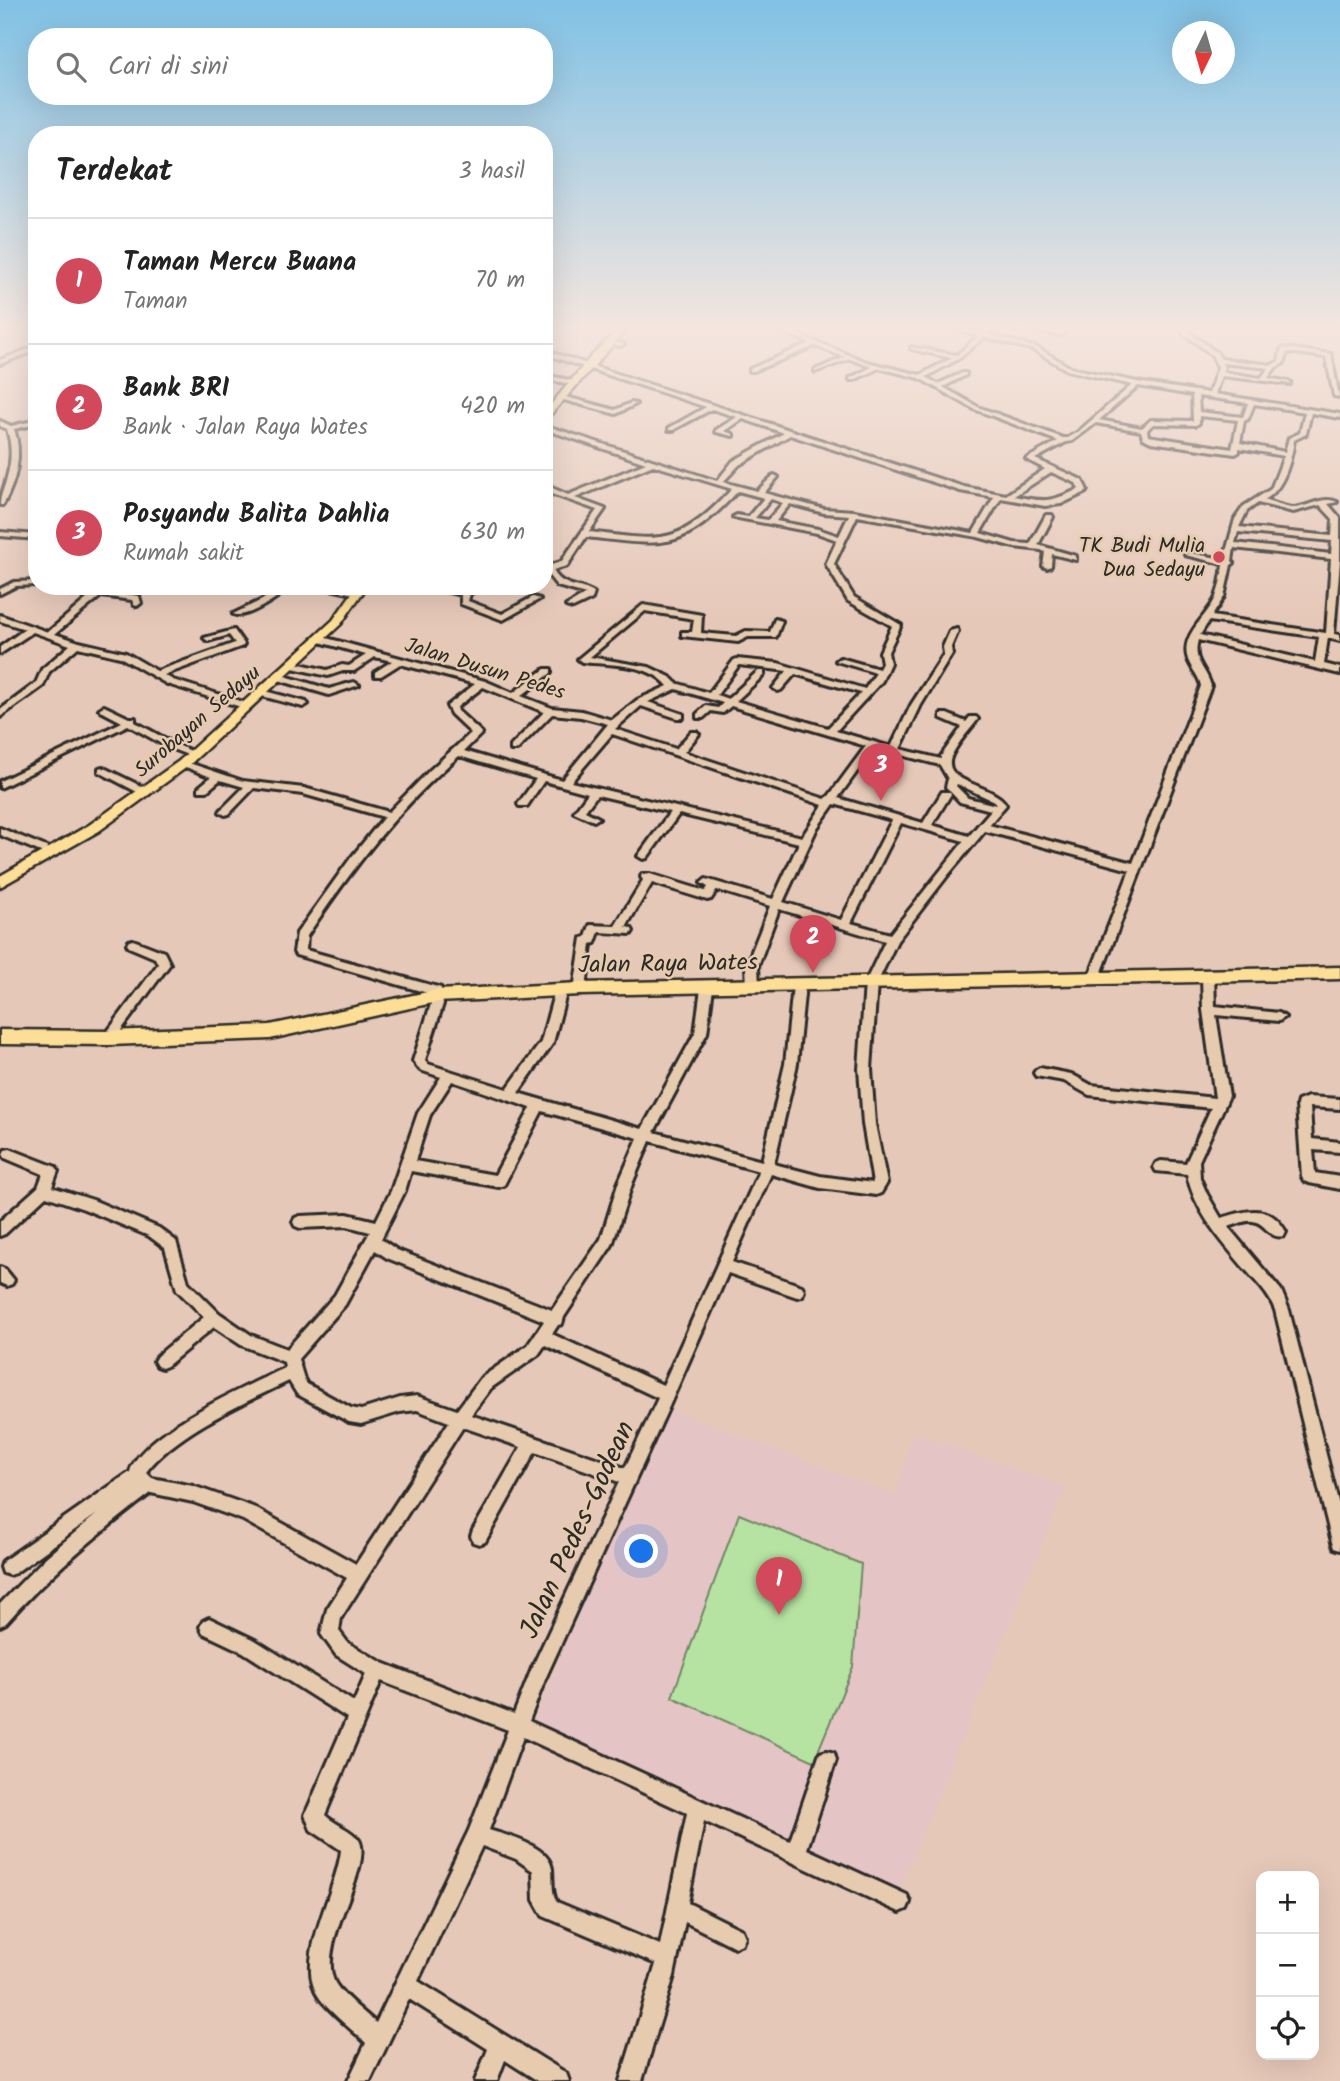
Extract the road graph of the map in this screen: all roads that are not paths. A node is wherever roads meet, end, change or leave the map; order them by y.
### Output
1 (5, 426) edge
2 (18, 426) edge
3 (676, 426) edge
4 (727, 426) edge
5 (766, 426) edge
6 (1022, 426) edge
7 (1087, 426) edge
8 (1123, 426) edge
9 (1147, 426) edge
10 (1240, 426) edge
11 (1305, 426) edge
12 (10, 428) junction
13 (671, 429) dead end
14 (553, 430) edge
15 (1144, 430) junction
16 (788, 433) junction
17 (731, 435) dead end
18 (1063, 442) junction
19 (1237, 445) junction
20 (1079, 449) dead end
21 (1287, 454) junction
22 (651, 463) junction
23 (1050, 469) junction
24 (774, 477) dead end
25 (718, 484) junction
26 (737, 488) junction
27 (553, 492) edge
28 (760, 493) junction
29 (770, 496) junction
30 (998, 496) junction
31 (1007, 497) junction
32 (568, 498) junction
33 (789, 501) junction
34 (1258, 501) junction
35 (1322, 502) junction
36 (1334, 502) dead end
37 (0, 503) edge
38 (853, 513) junction
39 (737, 517) dead end
40 (1049, 517) dead end
41 (750, 519) junction
42 (1338, 519) edge
43 (770, 523) junction
44 (1235, 529) junction
45 (585, 534) junction
46 (1, 535) edge
47 (978, 535) junction
48 (28, 536) edge
49 (839, 538) junction
50 (1335, 539) junction
51 (1233, 545) junction
52 (1033, 547) junction
53 (1049, 550) junction
54 (1189, 555) dead end
55 (1337, 557) edge
56 (1073, 558) dead end
57 (1230, 564) junction
58 (1047, 566) dead end
59 (553, 568) edge
60 (553, 579) edge
61 (28, 583) edge
62 (0, 592) edge
63 (98, 595) edge
64 (114, 595) edge
65 (275, 595) edge
66 (356, 595) edge
67 (466, 595) edge
68 (1335, 598) edge
69 (536, 599) dead end
70 (137, 603) dead end
71 (570, 606) dead end
72 (237, 614) dead end
73 (0, 618) edge
74 (1208, 618) junction
75 (778, 621) dead end
76 (30, 630) junction
77 (954, 631) dead end
78 (685, 634) dead end
79 (696, 635) junction
80 (48, 636) junction
81 (1196, 637) junction
82 (1331, 637) edge
83 (208, 638) dead end
84 (319, 639) junction
85 (76, 644) junction
86 (0, 651) edge
87 (373, 654) junction
88 (840, 661) dead end
89 (397, 662) junction
90 (291, 665) junction
91 (1319, 666) junction
92 (793, 670) junction
93 (548, 671) dead end
94 (1340, 671) edge
95 (881, 672) junction
96 (761, 673) dead end
97 (157, 674) junction
98 (378, 674) dead end
99 (277, 678) junction
100 (482, 683) junction
101 (354, 685) dead end
102 (673, 686) junction
103 (778, 688) dead end
104 (866, 692) junction
105 (261, 693) junction
106 (293, 696) junction
107 (513, 697) junction
108 (711, 697) junction
109 (640, 702) junction
110 (730, 702) junction
111 (303, 704) dead end
112 (247, 706) junction
113 (104, 709) dead end
114 (550, 711) junction
115 (0, 714) edge
116 (680, 716) dead end
117 (700, 716) dead end
118 (944, 716) dead end
119 (132, 720) junction
120 (971, 723) joint
121 (612, 727) junction
122 (830, 732) junction
123 (694, 734) dead end
124 (872, 745) junction
125 (514, 748) dead end
126 (894, 751) junction
127 (457, 752) junction
128 (678, 752) junction
129 (188, 759) junction
130 (944, 763) junction
131 (102, 770) dead end
132 (217, 777) junction
133 (541, 778) junction
134 (953, 779) joint
135 (564, 784) junction
136 (0, 785) edge
137 (251, 786) junction
138 (203, 789) dead end
139 (145, 792) junction
140 (594, 792) junction
141 (946, 794) dead end
142 (828, 801) junction
143 (523, 804) dead end
144 (676, 811) junction
145 (225, 812) dead end
146 (388, 815) junction
147 (594, 818) dead end
148 (898, 818) junction
149 (926, 827) junction
150 (983, 827) junction
151 (0, 831) edge
152 (971, 840) junction
153 (804, 841) junction
154 (52, 853) junction
155 (643, 856) dead end
156 (1137, 868) junction
157 (0, 883) edge
158 (778, 903) junction
159 (845, 923) junction
160 (892, 939) junction
161 (133, 944) dead end
162 (1340, 973) edge
163 (1208, 976) junction
164 (1094, 979) junction
165 (871, 983) junction
166 (799, 985) junction
167 (753, 986) junction
168 (707, 988) junction
169 (580, 989) junction
170 (561, 990) junction
171 (437, 996) junction
172 (1209, 1010) junction
173 (1279, 1017) dead end
174 (0, 1037) edge
175 (109, 1038) junction
176 (1040, 1073) dead end
177 (450, 1074) junction
178 (510, 1095) junction
179 (1220, 1104) junction
180 (1340, 1104) edge
181 (539, 1105) junction
182 (646, 1135) junction
183 (1307, 1144) junction
184 (1340, 1147) edge
185 (10, 1154) dead end
186 (408, 1165) junction
187 (766, 1167) junction
188 (1161, 1167) dead end
189 (1191, 1169) junction
190 (1340, 1183) edge
191 (44, 1190) junction
192 (300, 1222) dead end
193 (1220, 1224) junction
194 (0, 1230) edge
195 (1279, 1232) dead end
196 (376, 1235) junction
197 (723, 1265) junction
198 (797, 1291) dead end
199 (214, 1318) junction
200 (556, 1319) junction
201 (543, 1337) junction
202 (162, 1361) dead end
203 (292, 1364) junction
204 (666, 1394) junction
205 (459, 1420) junction
206 (531, 1444) junction
207 (627, 1477) junction
208 (143, 1480) junction
209 (1337, 1517) edge
210 (479, 1536) dead end
211 (1340, 1542) edge
212 (9, 1567) dead end
213 (359, 1575) junction
214 (0, 1617) edge
215 (209, 1627) dead end
216 (377, 1670) junction
217 (356, 1713) junction
218 (518, 1726) junction
219 (827, 1760) dead end
220 (697, 1808) junction
221 (477, 1835) junction
222 (796, 1852) junction
223 (900, 1902) dead end
224 (677, 1908) junction
225 (735, 1937) dead end
226 (667, 1958) junction
227 (405, 1985) junction
228 (378, 2039) junction
229 (500, 2046) junction
230 (359, 2081) edge
231 (486, 2081) edge
232 (558, 2081) edge
233 (631, 2081) edge

1 - 12 street
2 - 12 street
3 - 13 street
4 - 17 street
5 - 16 street
6 - 18 street
7 - 18 street
8 - 15 street
9 - 15 street
10 - 19 street
11 - 21 street
12 - 37 street
14 - 22 street
15 - 19 street
16 - 25 street
16 - 30 street
18 - 20 street
18 - 23 street
19 - 21 street
21 - 34 street
22 - 25 street
22 - 32 street
23 - 31 street
23 - 31 street
24 - 28 street
25 - 26 street
26 - 28 street
26 - 45 street
27 - 32 street
28 - 29 street
29 - 33 street
29 - 41 street
30 - 31 street
30 - 47 street
32 - 45 street
33 - 38 street
33 - 43 street
34 - 35 street
34 - 44 street
35 - 36 street
35 - 42 street
38 - 47 street
38 - 49 street
39 - 41 street
40 - 52 street
41 - 43 street
42 - 50 street
43 - 49 street
44 - 50 street
44 - 51 street
45 - 59 street
46 - 48 street
47 - 52 street
49 - 95 street
50 - 55 street
51 - 55 street
51 - 57 street
52 - 53 street
53 - 56 street
53 - 58 street
54 - 57 street
55 - 68 street
57 - 74 street
60 - 71 street
61 - 62 street
63 - 80 street
64 - 70 street
65 - 72 street
66 - 84 main road, Surobayan Sedayu
67 - 69 street
68 - 82 street
73 - 76 street
74 - 81 street
74 - 82 street
75 - 79 street
76 - 80 street
76 - 86 street
77 - 126 street
78 - 79 street
79 - 102 street
80 - 85 street
81 - 91 street
81 - 156 street
82 - 91 street
83 - 97 street
84 - 87 street, Jalan Dusun Pedes
84 - 90 main road, Surobayan Sedayu
85 - 97 street
85 - 115 street
87 - 89 street, Jalan Dusun Pedes
87 - 90 street
88 - 95 street
89 - 98 street
89 - 100 street, Jalan Dusun Pedes
90 - 99 main road, Surobayan Sedayu
91 - 94 street
92 - 103 street
92 - 104 street
92 - 108 street
93 - 107 street
95 - 104 street
96 - 110 street
97 - 112 street
99 - 101 street
99 - 105 main road, Surobayan Sedayu
99 - 106 street
100 - 107 street, Jalan Dusun Pedes
100 - 127 street
102 - 108 street
102 - 109 street
104 - 122 street
105 - 106 street
105 - 112 main road, Surobayan Sedayu
106 - 111 street
107 - 114 street, Jalan Dusun Pedes
108 - 110 street
109 - 116 street
109 - 121 street
110 - 117 street
110 - 122 street
112 - 129 main road, Surobayan Sedayu
113 - 119 street
114 - 121 street, Jalan Dusun Pedes
114 - 125 street
118 - 120 street
119 - 129 street
119 - 136 street
120 - 130 street
121 - 128 street, Jalan Dusun Pedes
121 - 135 street
122 - 124 street
123 - 128 street
124 - 126 street
124 - 142 street
126 - 130 street
127 - 133 street
127 - 146 street
128 - 142 street, Jalan Dusun Pedes
129 - 132 street
129 - 139 main road, Surobayan Sedayu
130 - 134 street
131 - 139 street
132 - 137 street
132 - 138 street
133 - 135 street
133 - 143 street
134 - 150 street
135 - 140 street
137 - 145 street
137 - 146 street
139 - 154 main road, Surobayan Sedayu
140 - 144 street
140 - 147 street
141 - 149 street
142 - 148 street
142 - 153 street
144 - 153 street
144 - 155 street
146 - 171 street
148 - 149 street
148 - 159 street
149 - 152 street
150 - 152 street
150 - 156 street
151 - 154 street
152 - 160 street
153 - 158 street
154 - 157 main road, Surobayan Sedayu
156 - 164 street
158 - 159 street
158 - 167 street
158 - 169 street
159 - 160 street
160 - 165 street
161 - 175 street
162 - 163 highway, Jalan Raya Wates
163 - 164 highway, Jalan Raya Wates
163 - 172 street
164 - 165 highway, Jalan Raya Wates
165 - 166 highway, Jalan Raya Wates
165 - 187 street
166 - 167 highway, Jalan Raya Wates
166 - 187 street, Jalan Pedes-Godean
167 - 168 highway, Jalan Raya Wates
168 - 169 highway, Jalan Raya Wates
168 - 182 street
169 - 170 highway, Jalan Raya Wates
170 - 171 highway, Jalan Raya Wates
170 - 178 street
171 - 175 highway, Jalan Raya Wates
171 - 177 street
172 - 173 street
172 - 179 street
174 - 175 highway, Jalan Raya Wates
176 - 179 street
177 - 178 street
177 - 186 street
178 - 181 street
179 - 189 street
180 - 183 street
181 - 182 street
181 - 186 street
182 - 187 street
182 - 200 street
183 - 184 street
183 - 190 street
185 - 191 street
186 - 196 street
187 - 197 street, Jalan Pedes-Godean
188 - 189 street
189 - 193 street
191 - 194 street
191 - 199 street
192 - 196 street
193 - 195 street
193 - 209 street
196 - 200 street
196 - 203 street
197 - 198 street
197 - 204 street, Jalan Pedes-Godean
199 - 202 street
199 - 203 street
200 - 201 street
201 - 204 street
201 - 205 street
203 - 205 street
203 - 208 street
204 - 207 street, Jalan Pedes-Godean
205 - 206 street
205 - 213 street
206 - 207 street
206 - 210 street
207 - 218 street, Jalan Pedes-Godean
208 - 212 street
208 - 213 street
208 - 214 street
209 - 211 street
213 - 216 street
215 - 217 street
216 - 217 street
216 - 218 street
217 - 228 street
218 - 220 street
218 - 221 street, Jalan Pedes-Godean
219 - 222 street
220 - 222 street
220 - 224 street
221 - 226 street
221 - 227 street, Jalan Pedes-Godean
222 - 223 street
224 - 225 street
224 - 226 street
226 - 233 street
227 - 228 street, Jalan Pedes-Godean
227 - 229 street
228 - 230 street, Jalan Pedes-Godean
229 - 231 street
229 - 232 street

